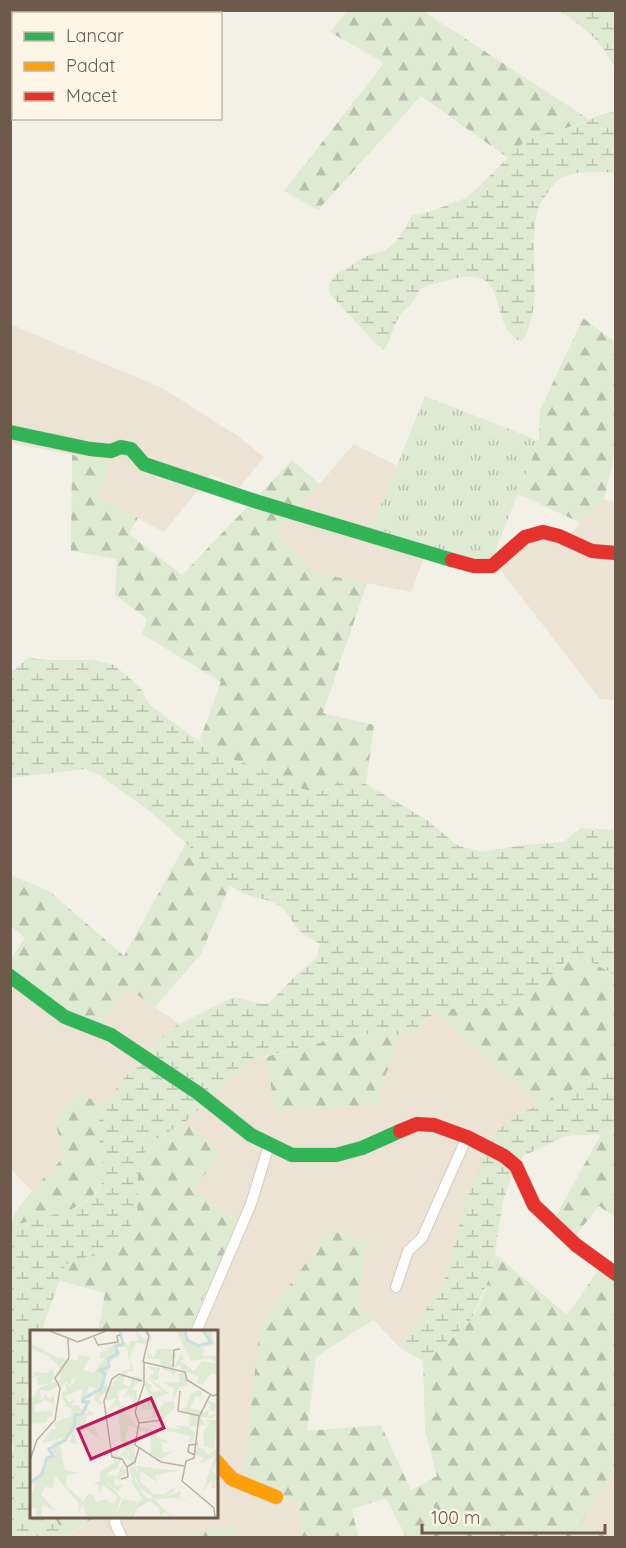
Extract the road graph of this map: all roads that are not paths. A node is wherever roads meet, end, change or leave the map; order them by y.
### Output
1 (10, 432) edge
2 (615, 553) edge
3 (10, 976) edge
4 (467, 1137) junction
5 (268, 1145) junction
6 (615, 1274) edge
7 (396, 1287) dead end
8 (197, 1330) edge
9 (218, 1463) edge
10 (276, 1497) dead end
11 (116, 1518) edge
12 (122, 1538) edge

1 - 2 street
3 - 5 street
4 - 5 street
4 - 6 street
4 - 7 street
5 - 8 street
9 - 10 street
11 - 12 street

